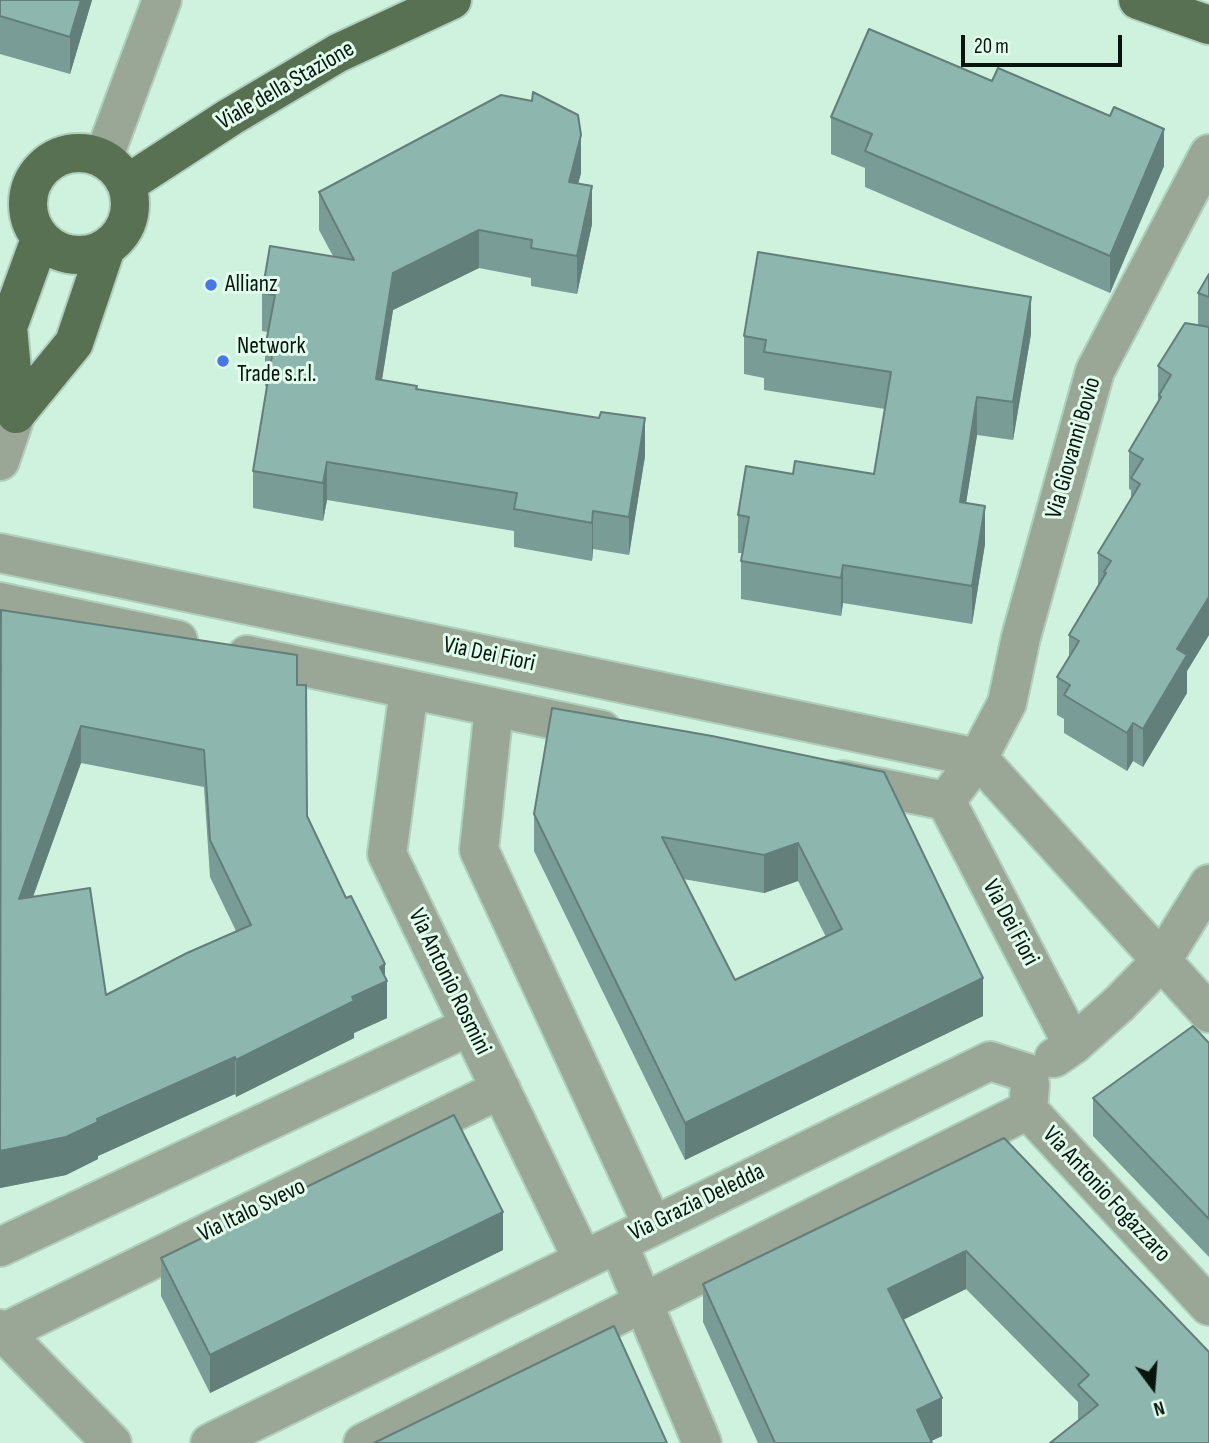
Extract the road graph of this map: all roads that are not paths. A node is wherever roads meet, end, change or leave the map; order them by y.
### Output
1 (163, 0) edge
2 (452, 0) edge
3 (1139, 0) edge
4 (1209, 25) edge
5 (1209, 153) edge
6 (115, 171) junction
7 (22, 216) edge
8 (106, 248) junction
9 (16, 414) junction
10 (0, 460) edge
11 (0, 552) edge
12 (0, 603) edge
13 (409, 690) junction
14 (494, 708) junction
15 (631, 736) edge
16 (978, 758) junction
17 (809, 773) edge
18 (946, 801) junction
19 (1209, 884) edge
20 (1162, 961) junction
21 (1209, 1013) edge
22 (470, 1026) junction
23 (1073, 1045) junction
24 (500, 1089) junction
25 (1029, 1092) junction
26 (652, 1224) junction
27 (618, 1242) junction
28 (0, 1247) edge
29 (583, 1260) junction
30 (644, 1303) junction
31 (1209, 1306) edge
32 (2, 1331) edge
33 (112, 1443) edge
34 (210, 1443) edge
35 (363, 1443) edge
36 (702, 1443) edge

1 - 6 street
2 - 6 main road, Viale della Stazione
3 - 4 main road
5 - 16 street, Via Giovanni Bovio
6 - 7 main road
6 - 8 main road
7 - 8 main road
7 - 9 main road
8 - 9 main road
9 - 10 street
11 - 16 street, Via Dei Fiori
12 - 13 street, Via Dei Fiori
13 - 14 street, Via Dei Fiori
13 - 22 street, Via Antonio Rosmini
14 - 15 street, Via Dei Fiori
14 - 26 street
16 - 18 street
16 - 20 street
17 - 18 street
18 - 23 street, Via Dei Fiori
19 - 20 street
20 - 21 street
20 - 23 street
22 - 24 street, Via Antonio Rosmini
22 - 28 street
23 - 25 street
24 - 29 street, Via Antonio Rosmini
24 - 32 street, Via Italo Svevo
25 - 26 street, Via Grazia Deledda
25 - 30 street
25 - 31 street, Via Antonio Fogazzaro
26 - 27 street, Via Grazia Deledda
27 - 29 street, Via Grazia Deledda
27 - 30 street
29 - 34 street, Via Grazia Deledda
30 - 35 street
30 - 36 street
32 - 33 street

